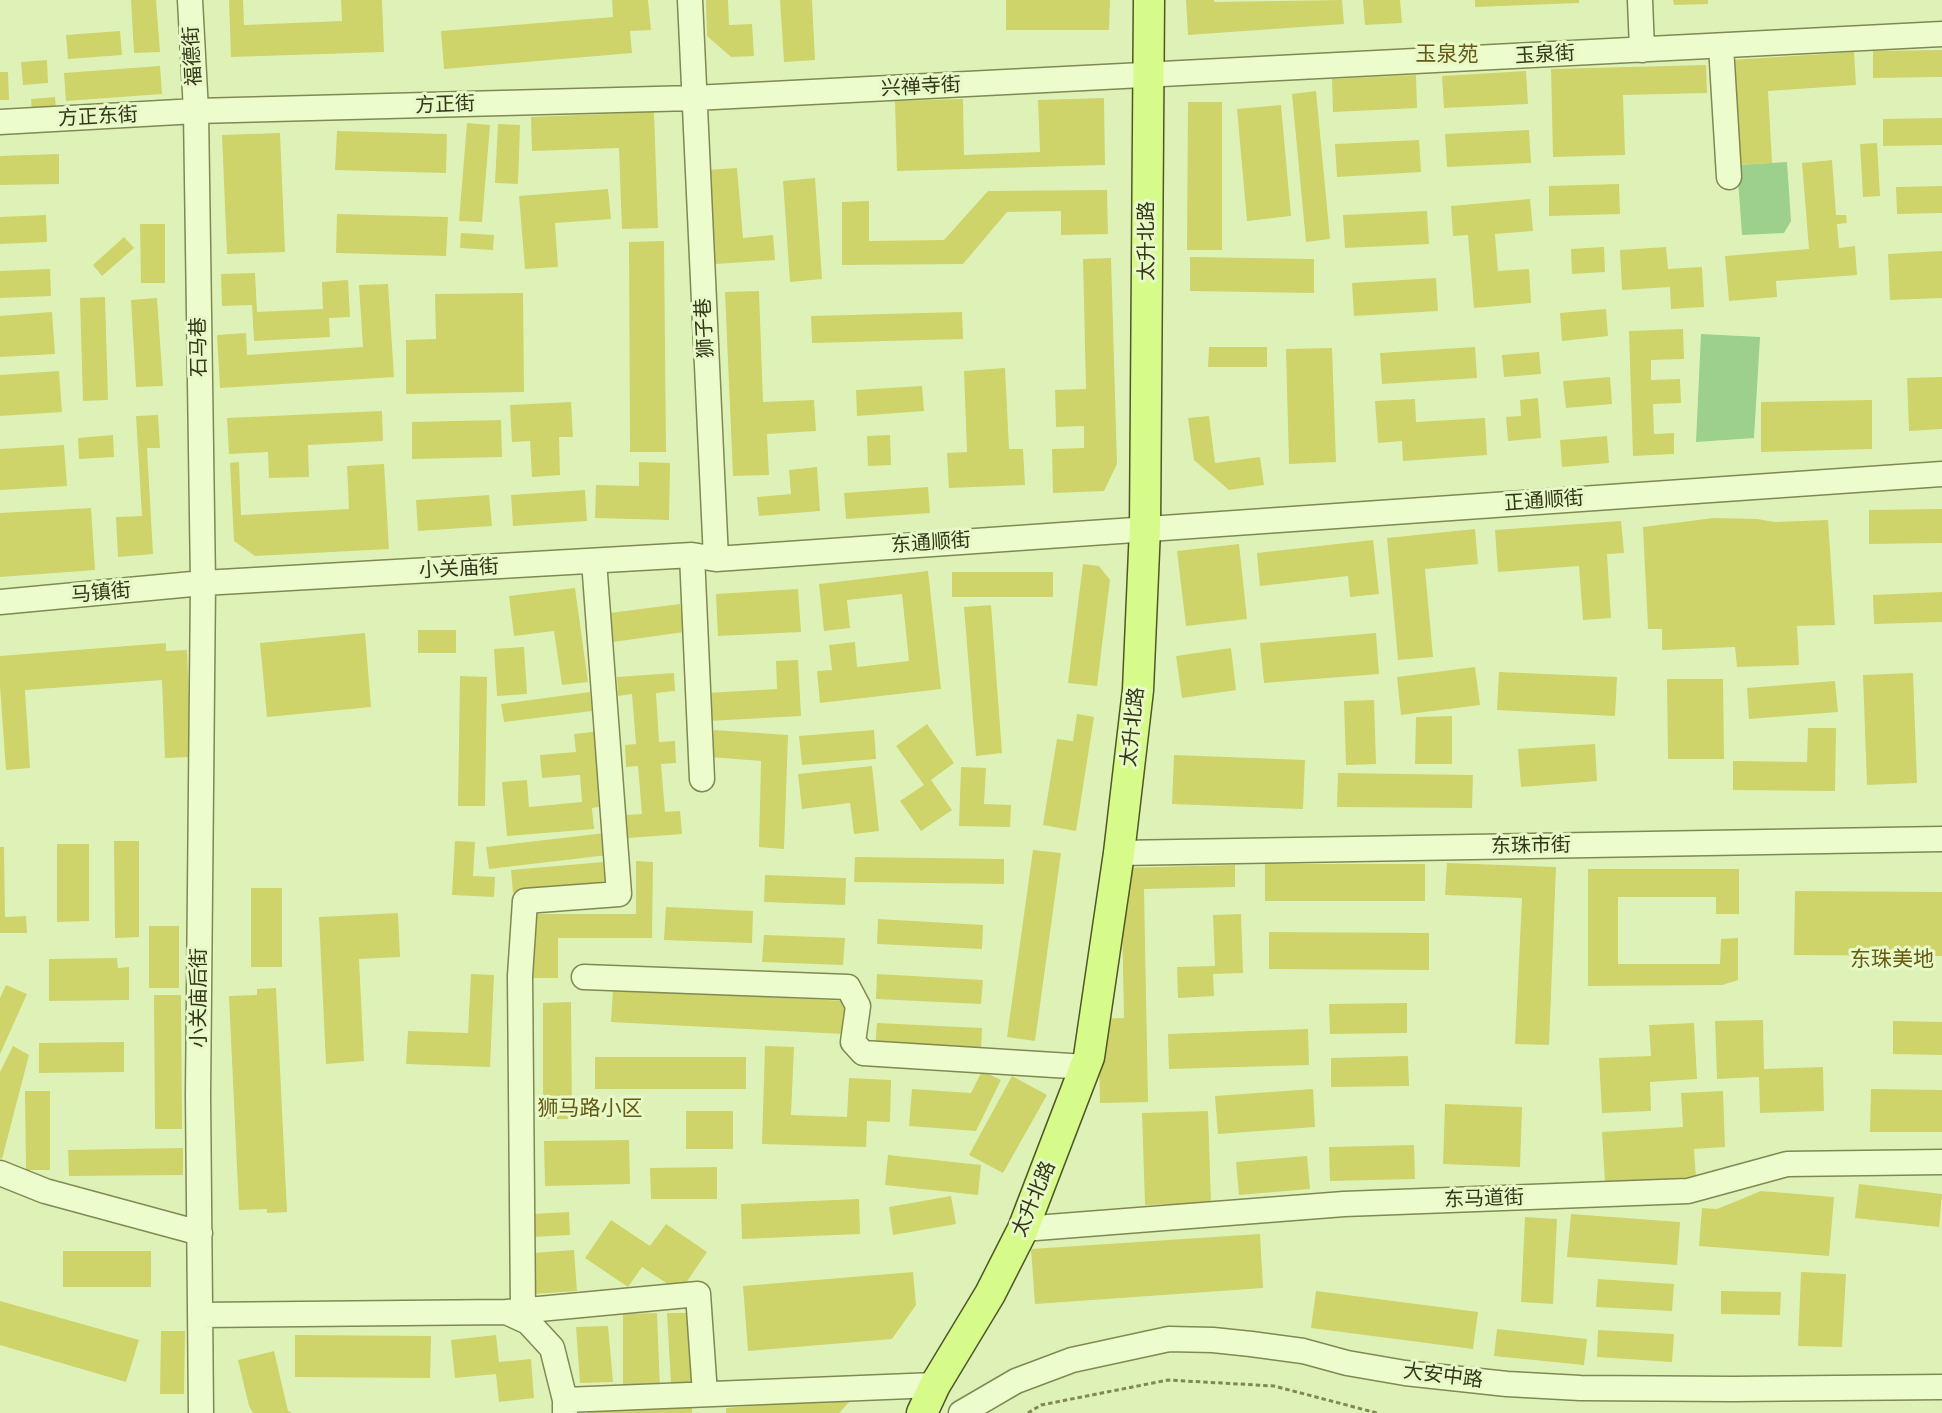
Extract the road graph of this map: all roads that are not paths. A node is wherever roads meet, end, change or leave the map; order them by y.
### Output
1 (190, 0) edge
2 (690, 0) edge
3 (1149, 0) edge
4 (1640, 0) edge
5 (1942, 34) edge
6 (1721, 46) junction
7 (1642, 50) junction
8 (1149, 76) junction
9 (694, 98) junction
10 (196, 111) junction
11 (0, 122) edge
12 (1729, 177) dead end
13 (1942, 474) edge
14 (1145, 528) junction
15 (692, 555) junction
16 (716, 559) junction
17 (594, 561) junction
18 (203, 583) junction
19 (0, 602) edge
20 (702, 779) dead end
21 (1942, 839) edge
22 (1119, 853) junction
23 (584, 977) dead end
24 (1086, 1067) junction
25 (1942, 1162) edge
26 (0, 1173) edge
27 (1023, 1229) junction
28 (200, 1233) junction
29 (514, 1311) junction
30 (200, 1315) junction
31 (935, 1384) junction
32 (1942, 1387) edge
33 (705, 1394) junction
34 (565, 1406) edge
35 (201, 1413) edge
36 (922, 1413) edge
37 (961, 1413) edge

1 - 10 street, 福德街
2 - 9 street, 狮子巷
3 - 8 main road, 太升北路
4 - 7 street
5 - 6 street, 玉泉街
6 - 7 street, 玉泉街
6 - 12 street
7 - 8 street, 玉泉街
8 - 9 street, 兴禅寺街
8 - 14 main road, 太升北路
9 - 10 street, 方正街
9 - 16 street, 狮子巷
10 - 11 street, 方正东街
10 - 18 street, 石马巷
13 - 14 street, 正通顺街
14 - 16 street, 东通顺街
14 - 22 main road, 太升北路
15 - 16 street, 小关庙街
15 - 17 street, 小关庙街
15 - 20 street
17 - 18 street, 小关庙街
17 - 29 street
18 - 19 street, 马镇街
18 - 28 street, 小关庙后街
21 - 22 street, 东珠市街
22 - 24 main road, 太升北路
23 - 24 street
24 - 27 main road, 太升北路
25 - 27 street, 东马道街
26 - 28 street
27 - 31 main road, 太升北路
28 - 30 street, 小关庙后街
29 - 30 street
29 - 33 street
29 - 34 street
30 - 35 street, 小关庙后街
31 - 33 street
31 - 36 main road, 太升北路
32 - 37 street, 大安中路
33 - 34 street

